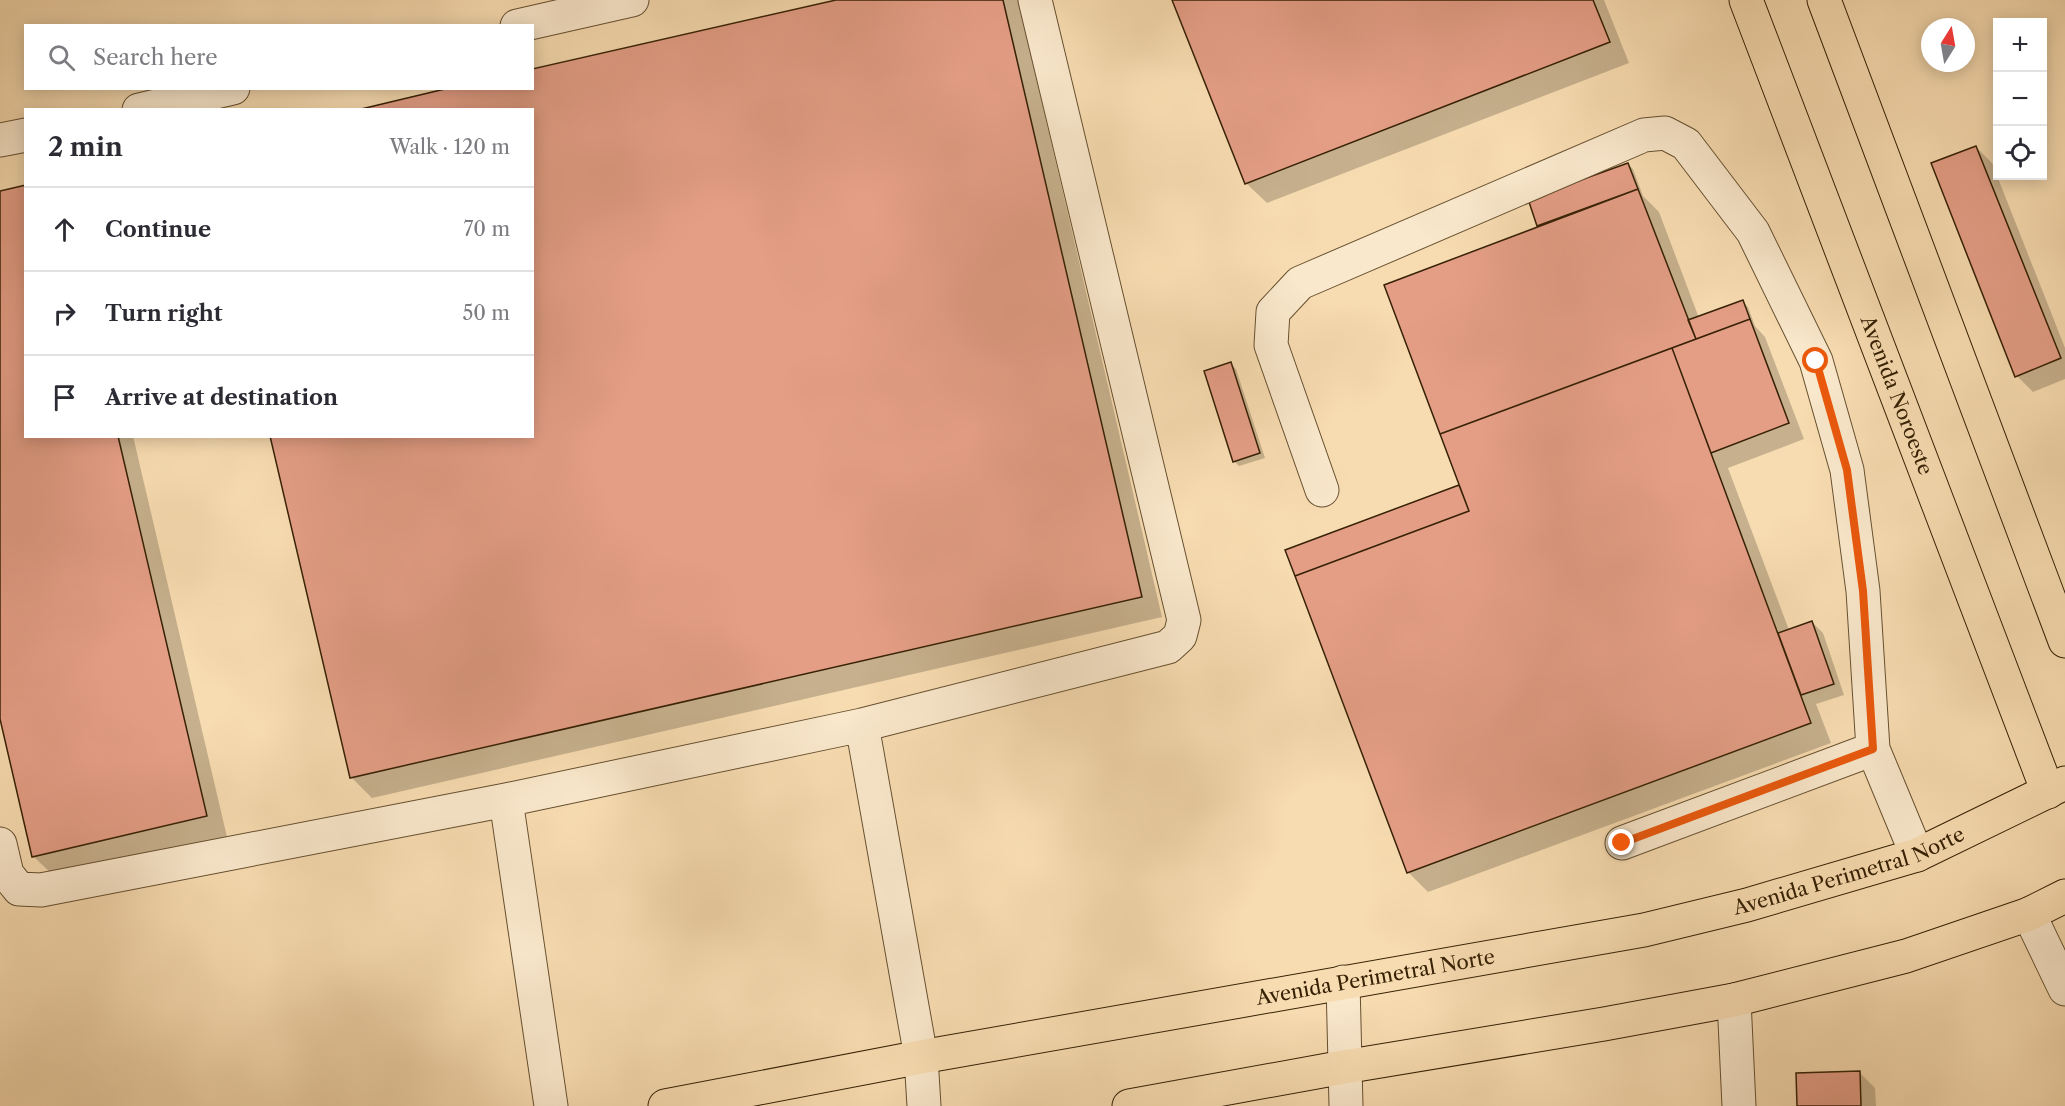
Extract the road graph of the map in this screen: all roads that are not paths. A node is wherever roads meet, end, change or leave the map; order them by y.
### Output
1 (632, 0) edge
2 (1035, 0) edge
3 (1746, 0) edge
4 (1824, 0) edge
5 (527, 24) edge
6 (224, 90) edge
7 (148, 108) edge
8 (24, 135) edge
9 (0, 140) edge
10 (1322, 490) dead end
11 (2065, 641) edge
12 (862, 725) junction
13 (1873, 749) junction
14 (2059, 793) edge
15 (506, 800) junction
16 (1622, 843) dead end
17 (0, 844) edge
18 (1917, 855) junction
19 (2065, 896) edge
20 (2028, 914) junction
21 (1343, 982) junction
22 (2065, 989) edge
23 (1734, 1000) junction
24 (921, 1057) junction
25 (1344, 1067) junction
26 (551, 1106) edge
27 (665, 1106) edge
28 (924, 1106) edge
29 (1129, 1106) edge
30 (1346, 1106) edge
31 (1739, 1106) edge

1 - 5 street
2 - 12 street
3 - 14 main road, Avenida Noroeste
4 - 11 main road
6 - 7 street
8 - 9 street
10 - 13 street
12 - 15 street
12 - 24 street
13 - 16 street
13 - 18 street
14 - 18 main road, Avenida Perimetral Norte
15 - 17 street
15 - 26 street
18 - 21 main road, Avenida Perimetral Norte
19 - 20 main road
20 - 22 street
20 - 23 main road
21 - 24 main road, Avenida Perimetral Norte
21 - 25 street
23 - 25 main road
23 - 31 street
24 - 27 main road, Avenida Perimetral Norte
24 - 28 street
25 - 29 main road
25 - 30 street

